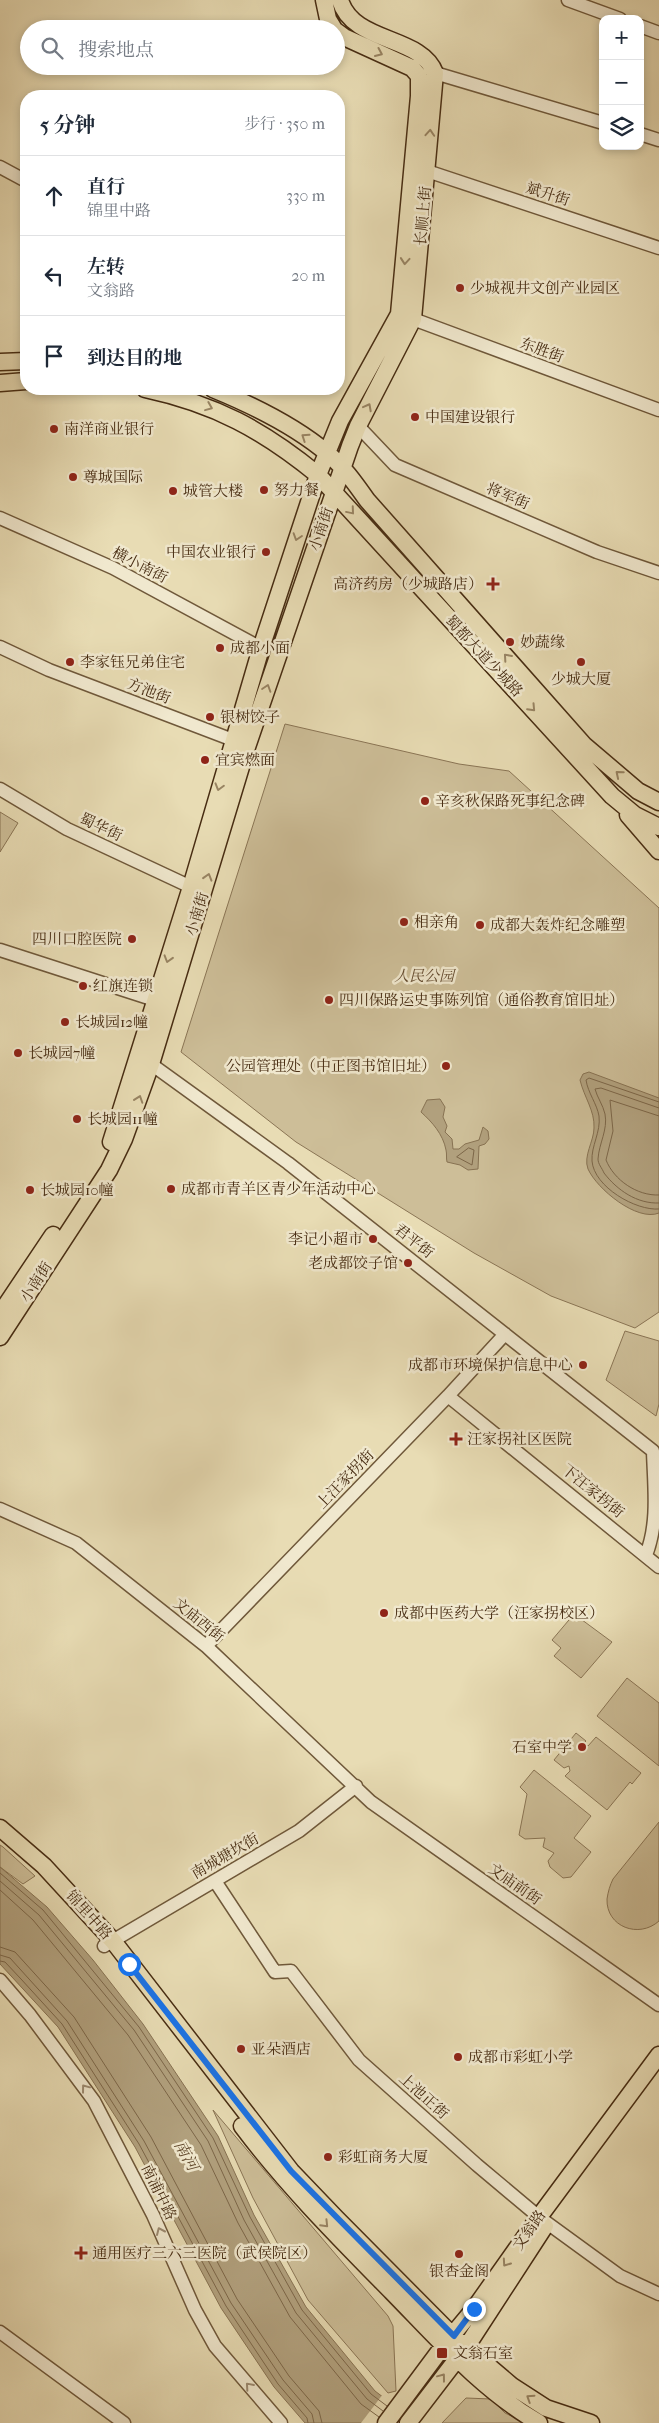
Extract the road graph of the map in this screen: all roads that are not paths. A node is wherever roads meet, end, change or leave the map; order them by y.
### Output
1 (324, 0) edge
2 (340, 0) edge
3 (568, 0) edge
4 (609, 15) edge
5 (329, 20) edge
6 (644, 27) edge
7 (659, 33) edge
8 (345, 37) edge
9 (435, 73) junction
10 (599, 122) edge
11 (644, 135) edge
12 (659, 140) edge
13 (0, 167) edge
14 (427, 171) junction
15 (20, 177) edge
16 (659, 248) edge
17 (413, 319) junction
18 (20, 361) edge
19 (0, 362) edge
20 (20, 382) edge
21 (0, 383) edge
22 (167, 395) edge
23 (225, 395) edge
24 (659, 410) edge
25 (358, 426) junction
26 (327, 452) junction
27 (343, 468) junction
28 (318, 475) junction
29 (334, 491) junction
30 (0, 518) edge
31 (659, 573) edge
32 (0, 647) edge
33 (261, 648) junction
34 (233, 740) junction
35 (0, 788) edge
36 (612, 796) junction
37 (659, 802) edge
38 (659, 827) edge
39 (659, 851) edge
40 (191, 888) junction
41 (0, 950) edge
42 (155, 1000) junction
43 (151, 1064) junction
44 (0, 1314) edge
45 (505, 1334) junction
46 (0, 1336) edge
47 (448, 1396) junction
48 (656, 1451) edge
49 (0, 1509) edge
50 (646, 1556) junction
51 (659, 1567) edge
52 (206, 1646) junction
53 (356, 1786) junction
54 (0, 1828) edge
55 (0, 1841) edge
56 (215, 1881) junction
57 (109, 1943) junction
58 (0, 1980) edge
59 (659, 2006) edge
60 (659, 2055) edge
61 (659, 2070) edge
62 (543, 2220) junction
63 (659, 2294) edge
64 (0, 2332) edge
65 (448, 2340) junction
66 (462, 2352) junction
67 (411, 2420) edge
68 (124, 2423) edge
69 (281, 2423) edge
70 (386, 2423) edge
71 (539, 2423) edge
72 (590, 2423) edge

1 - 5 main road, 长顺上街
2 - 9 main road
3 - 4 street
6 - 7 street
8 -> 26 main road, 长顺上街
9 - 10 street
14 -> 9 main road, 长顺上街
11 - 12 street
13 - 15 street
14 - 16 street, 斌升街
14 - 17 main road, 长顺上街
17 - 24 street, 东胜街
25 -> 17 main road, 长顺上街
18 - 19 main road
20 - 21 main road
22 -> 28 main road, 蜀都大道少城路
26 -> 23 main road, 蜀都大道少城路
25 - 27 main road, 长顺上街
25 - 31 street, 将军街
26 - 27 main road, 蜀都大道少城路
26 - 28 main road, 长顺上街
27 - 29 main road, 小南街
37 -> 27 main road, 蜀都大道少城路
28 - 29 main road, 蜀都大道少城路
28 -> 33 main road, 小南街
29 -> 36 main road, 蜀都大道少城路
43 -> 29 main road, 小南街
30 - 33 street, 横小南街
32 - 34 street, 方池街
33 - 34 main road, 小南街
34 -> 40 main road, 小南街
35 - 40 street, 蜀华街
36 - 38 main road, 蜀都大道少城路
36 - 39 main road
40 -> 42 main road, 小南街
41 - 42 street
42 - 44 main road, 小南街
43 - 45 street, 君平街
46 -> 43 main road, 小南街
45 - 47 street, 上汪家拐街
45 - 48 street, 君平街
47 - 50 street, 下汪家拐街
47 - 52 street, 上汪家拐街
48 - 50 street
49 - 52 street, 文庙西街
50 - 51 street, 下汪家拐街
52 - 53 street, 文庙西街
53 - 56 street, 南城塘坎街
53 - 59 street, 文庙前街
54 - 57 main road, 锦里中路
55 - 57 main road, 锦里中路
56 - 57 street, 南城塘坎街
56 - 62 street, 上池正街
57 - 65 main road, 锦里中路
69 -> 58 street, 南浦中路
60 - 62 main road, 文翁路
61 - 62 main road, 文翁路
62 - 63 street, 上池正街
62 -> 65 main road, 文翁路
62 - 66 main road, 文翁路
64 - 68 street
65 - 66 main road, 锦里中路
65 - 70 main road, 文翁路
67 -> 66 main road, 文翁路
66 - 71 main road
72 -> 66 main road

